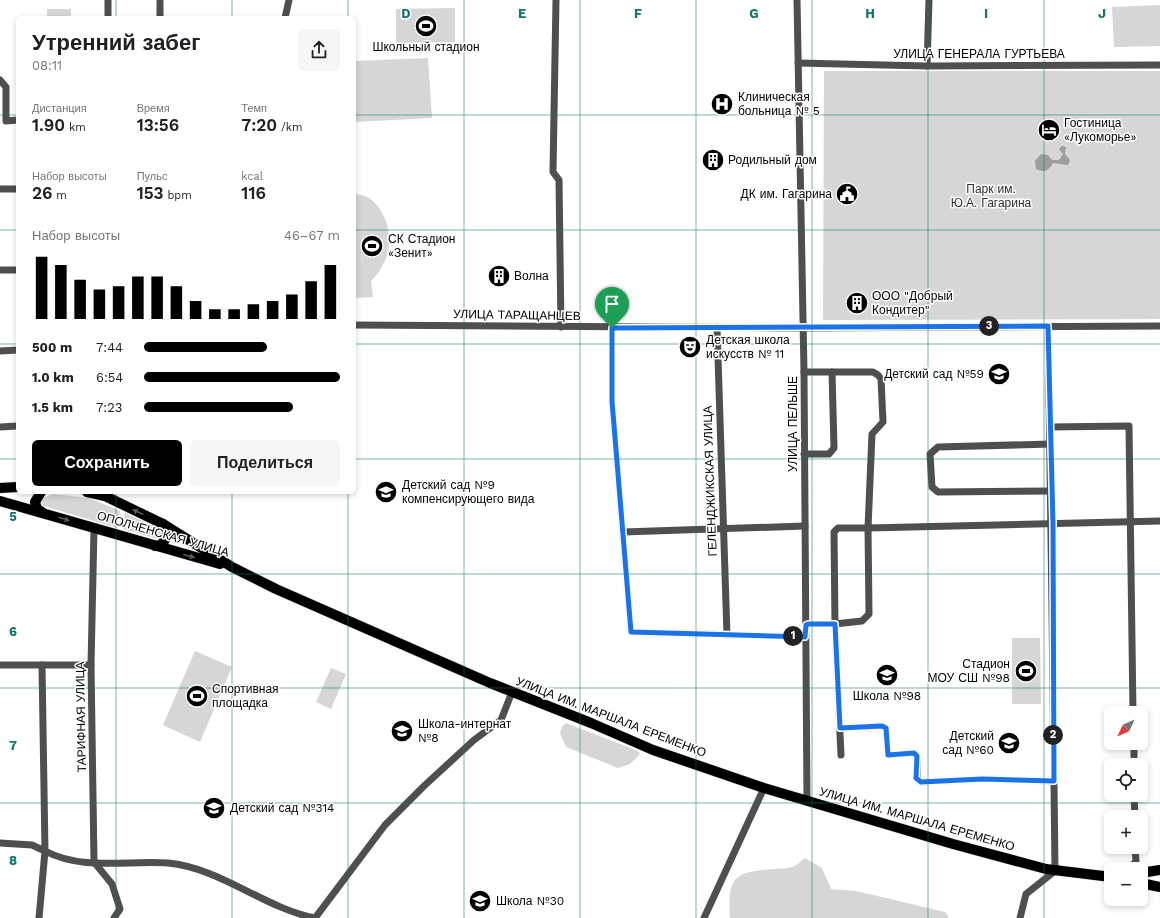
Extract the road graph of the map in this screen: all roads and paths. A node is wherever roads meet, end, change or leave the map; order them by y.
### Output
1 (108, 0) edge
2 (160, 0) edge
3 (289, 0) edge
4 (556, 0) edge
5 (797, 0) edge
6 (929, 0) edge
7 (108, 16) edge
8 (160, 16) edge
9 (285, 16) edge
10 (798, 63) junction
11 (1160, 65) edge
12 (927, 66) junction
13 (0, 80) edge
14 (16, 120) edge
15 (0, 189) edge
16 (16, 189) edge
17 (0, 270) edge
18 (16, 270) edge
19 (356, 325) edge
20 (1048, 326) junction
21 (1160, 326) edge
22 (561, 327) junction
23 (717, 327) junction
24 (612, 328) junction
25 (803, 328) junction
26 (16, 350) edge
27 (0, 351) edge
28 (804, 372) junction
29 (832, 372) junction
30 (16, 426) edge
31 (0, 427) edge
32 (1051, 427) junction
33 (1051, 444) junction
34 (804, 454) junction
35 (16, 487) edge
36 (0, 488) edge
37 (1052, 492) junction
38 (40, 494) edge
39 (105, 494) edge
40 (0, 501) edge
41 (42, 512) junction
42 (1160, 520) edge
43 (1131, 521) junction
44 (163, 524) junction
45 (1053, 524) junction
46 (805, 526) junction
47 (94, 528) junction
48 (722, 528) junction
49 (868, 528) junction
50 (623, 532) junction
51 (155, 546) junction
52 (232, 567) junction
53 (835, 624) junction
54 (806, 625) junction
55 (727, 635) junction
56 (805, 637) junction
57 (0, 665) edge
58 (42, 665) junction
59 (91, 665) junction
60 (512, 692) junction
61 (1133, 706) edge
62 (840, 728) junction
63 (841, 755) dead end
64 (1054, 781) junction
65 (764, 788) junction
66 (807, 800) junction
67 (0, 843) edge
68 (45, 851) junction
69 (94, 862) junction
70 (1160, 870) edge
71 (1054, 871) junction
72 (1148, 872) edge
73 (1104, 876) edge
74 (1148, 884) edge
75 (1160, 887) edge
76 (39, 918) edge
77 (114, 918) edge
78 (315, 918) edge
79 (704, 918) edge
80 (1020, 918) edge

1 - 7 street
2 - 8 street
3 - 9 street
4 - 22 street
5 - 10 street, УЛИЦА ПЕЛЬШЕ
6 - 12 street
10 - 12 street, УЛИЦА ГЕНЕРАЛА ГУРТЬЕВА
10 - 25 street, УЛИЦА ПЕЛЬШЕ
11 - 12 street, УЛИЦА ГЕНЕРАЛА ГУРТЬЕВА
13 - 14 street
15 - 16 street
17 - 18 street
19 - 22 street, УЛИЦА ТАРАЩАНЦЕВ
20 - 21 street, УЛИЦА ТАРАЩАНЦЕВ
20 - 25 street, УЛИЦА ТАРАЩАНЦЕВ
20 - 32 street
22 - 24 street, УЛИЦА ТАРАЩАНЦЕВ
23 - 24 street, УЛИЦА ТАРАЩАНЦЕВ
23 - 25 street, УЛИЦА ТАРАЩАНЦЕВ
23 - 48 street, ГЕЛЕНДЖИКСКАЯ УЛИЦА
24 - 50 street
25 - 28 street, УЛИЦА ПЕЛЬШЕ
26 - 27 street
28 - 29 street
28 - 34 street, УЛИЦА ПЕЛЬШЕ
29 - 34 street
29 - 49 street
30 - 31 street
32 - 33 street
32 - 43 street
33 - 37 street
33 - 37 street
34 - 46 street, УЛИЦА ПЕЛЬШЕ
35 - 36 highway
37 - 45 street
38 - 41 highway
44 -> 39 highway, ОПОЛЧЕНСКАЯ УЛИЦА
40 - 41 highway, ОПОЛЧЕНСКАЯ УЛИЦА
41 -> 47 highway, ОПОЛЧЕНСКАЯ УЛИЦА
42 - 43 street
43 - 45 street
43 - 61 street
44 - 51 highway
44 - 52 highway, ОПОЛЧЕНСКАЯ УЛИЦА
45 - 49 street
45 - 64 street
46 - 48 street
46 - 54 street, УЛИЦА ПЕЛЬШЕ
47 - 51 highway, ОПОЛЧЕНСКАЯ УЛИЦА
47 - 59 street, ТАРИФНАЯ УЛИЦА
48 - 50 street
48 - 55 street, ГЕЛЕНДЖИКСКАЯ УЛИЦА
49 - 53 street
49 - 53 street
50 - 55 street
51 -> 52 highway, ОПОЛЧЕНСКАЯ УЛИЦА
52 - 60 highway, УЛИЦА ИМ. МАРШАЛА ЕРЕМЕНКО
53 - 54 street
53 - 62 street
54 - 56 street, УЛИЦА ПЕЛЬШЕ
55 - 56 street
56 - 66 street, УЛИЦА ПЕЛЬШЕ
57 - 58 street
58 - 59 street
58 - 68 street
59 - 69 street, ТАРИФНАЯ УЛИЦА
60 - 65 highway, УЛИЦА ИМ. МАРШАЛА ЕРЕМЕНКО
60 - 78 street
62 - 63 street
62 - 64 street
64 - 71 street
65 - 66 highway, УЛИЦА ИМ. МАРШАЛА ЕРЕМЕНКО
65 - 79 street
66 - 71 highway, УЛИЦА ИМ. МАРШАЛА ЕРЕМЕНКО
67 - 68 street
68 - 69 street
68 - 76 street
69 - 77 street
69 - 78 street
70 - 72 highway
71 - 73 highway, УЛИЦА ИМ. МАРШАЛА ЕРЕМЕНКО
71 - 80 street
74 - 75 highway

